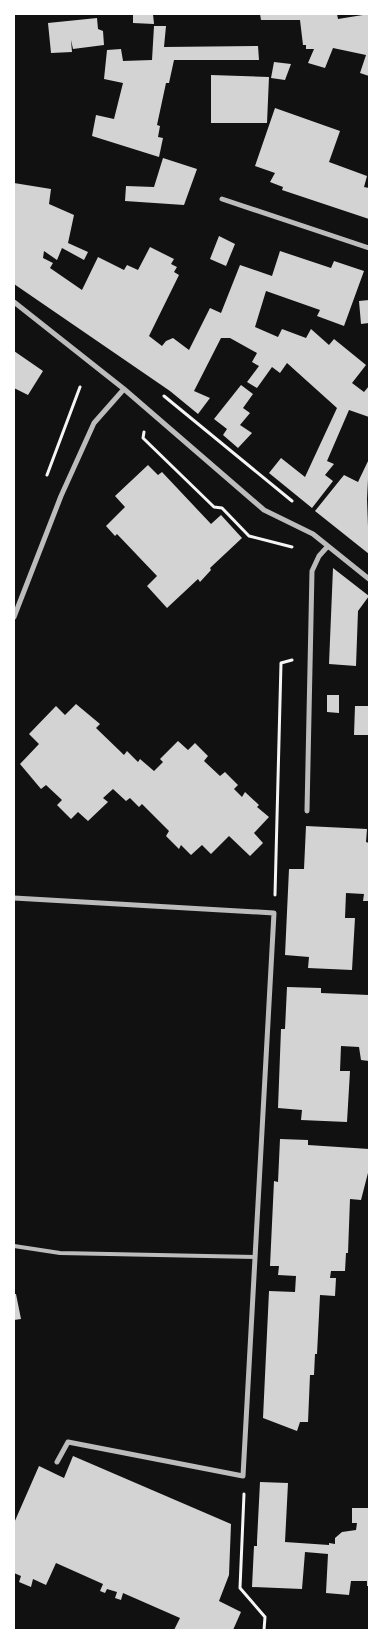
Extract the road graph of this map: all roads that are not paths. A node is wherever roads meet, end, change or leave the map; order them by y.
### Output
1 (222, 199) dead end
2 (369, 248) edge
3 (14, 302) edge
4 (124, 389) junction
5 (328, 546) junction
6 (369, 579) edge
7 (14, 617) edge
8 (307, 811) dead end
9 (14, 898) edge
10 (14, 1246) edge
11 (255, 1257) junction
12 (58, 1462) dead end

1 - 2 street
3 - 4 street
4 - 5 street
4 - 7 street
5 - 6 street
5 - 8 street
9 - 11 street
10 - 11 lane
11 - 12 street

